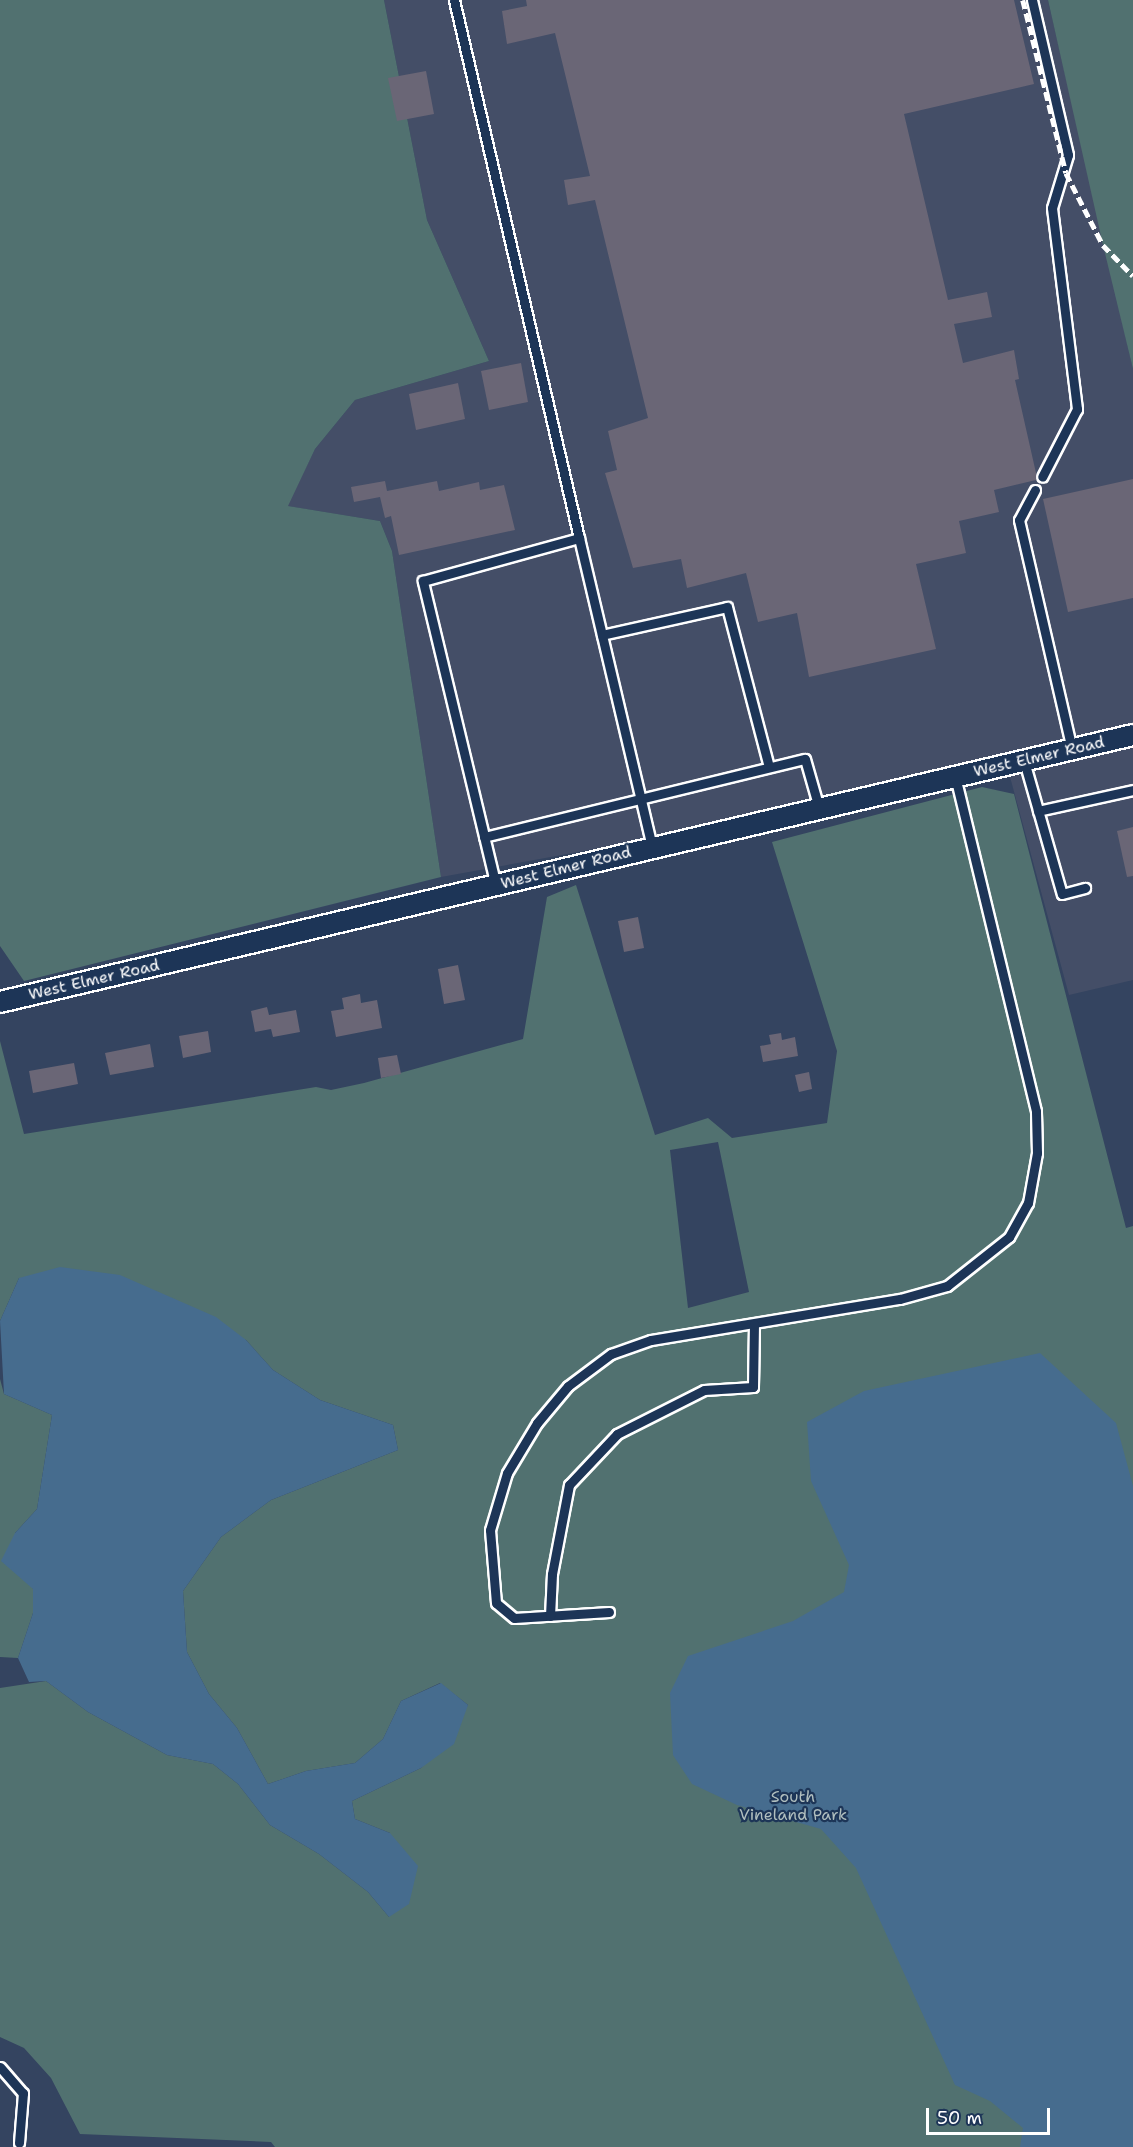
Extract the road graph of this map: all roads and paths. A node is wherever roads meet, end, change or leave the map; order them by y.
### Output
1 (454, 0) edge
2 (1032, 0) edge
3 (1042, 477) dead end
4 (1035, 489) dead end
5 (579, 538) junction
6 (602, 635) junction
7 (1133, 735) edge
8 (1072, 749) junction
9 (1024, 760) junction
10 (770, 767) junction
11 (955, 777) junction
12 (1133, 790) edge
13 (640, 798) junction
14 (819, 808) junction
15 (1038, 811) junction
16 (484, 837) junction
17 (652, 847) junction
18 (496, 886) junction
19 (1085, 888) dead end
20 (0, 1002) edge
21 (754, 1324) junction
22 (609, 1612) dead end
23 (550, 1616) junction
24 (0, 2067) edge
25 (19, 2143) dead end

1 - 5 lane
2 - 3 lane
4 - 8 lane
5 - 6 lane
5 - 16 lane
6 - 10 lane
6 - 13 lane
7 - 8 street, West Elmer Road
8 - 9 street, West Elmer Road
9 - 11 street, West Elmer Road
9 - 15 lane
10 - 13 lane
10 - 14 lane
11 - 14 street, West Elmer Road
11 - 21 lane
12 - 15 lane
13 - 16 lane
13 - 17 lane
14 - 17 street, West Elmer Road
15 - 19 lane
16 - 18 lane
17 - 18 street, West Elmer Road
18 - 20 street, West Elmer Road
21 - 23 lane
21 - 23 lane
22 - 23 lane
24 - 25 lane

